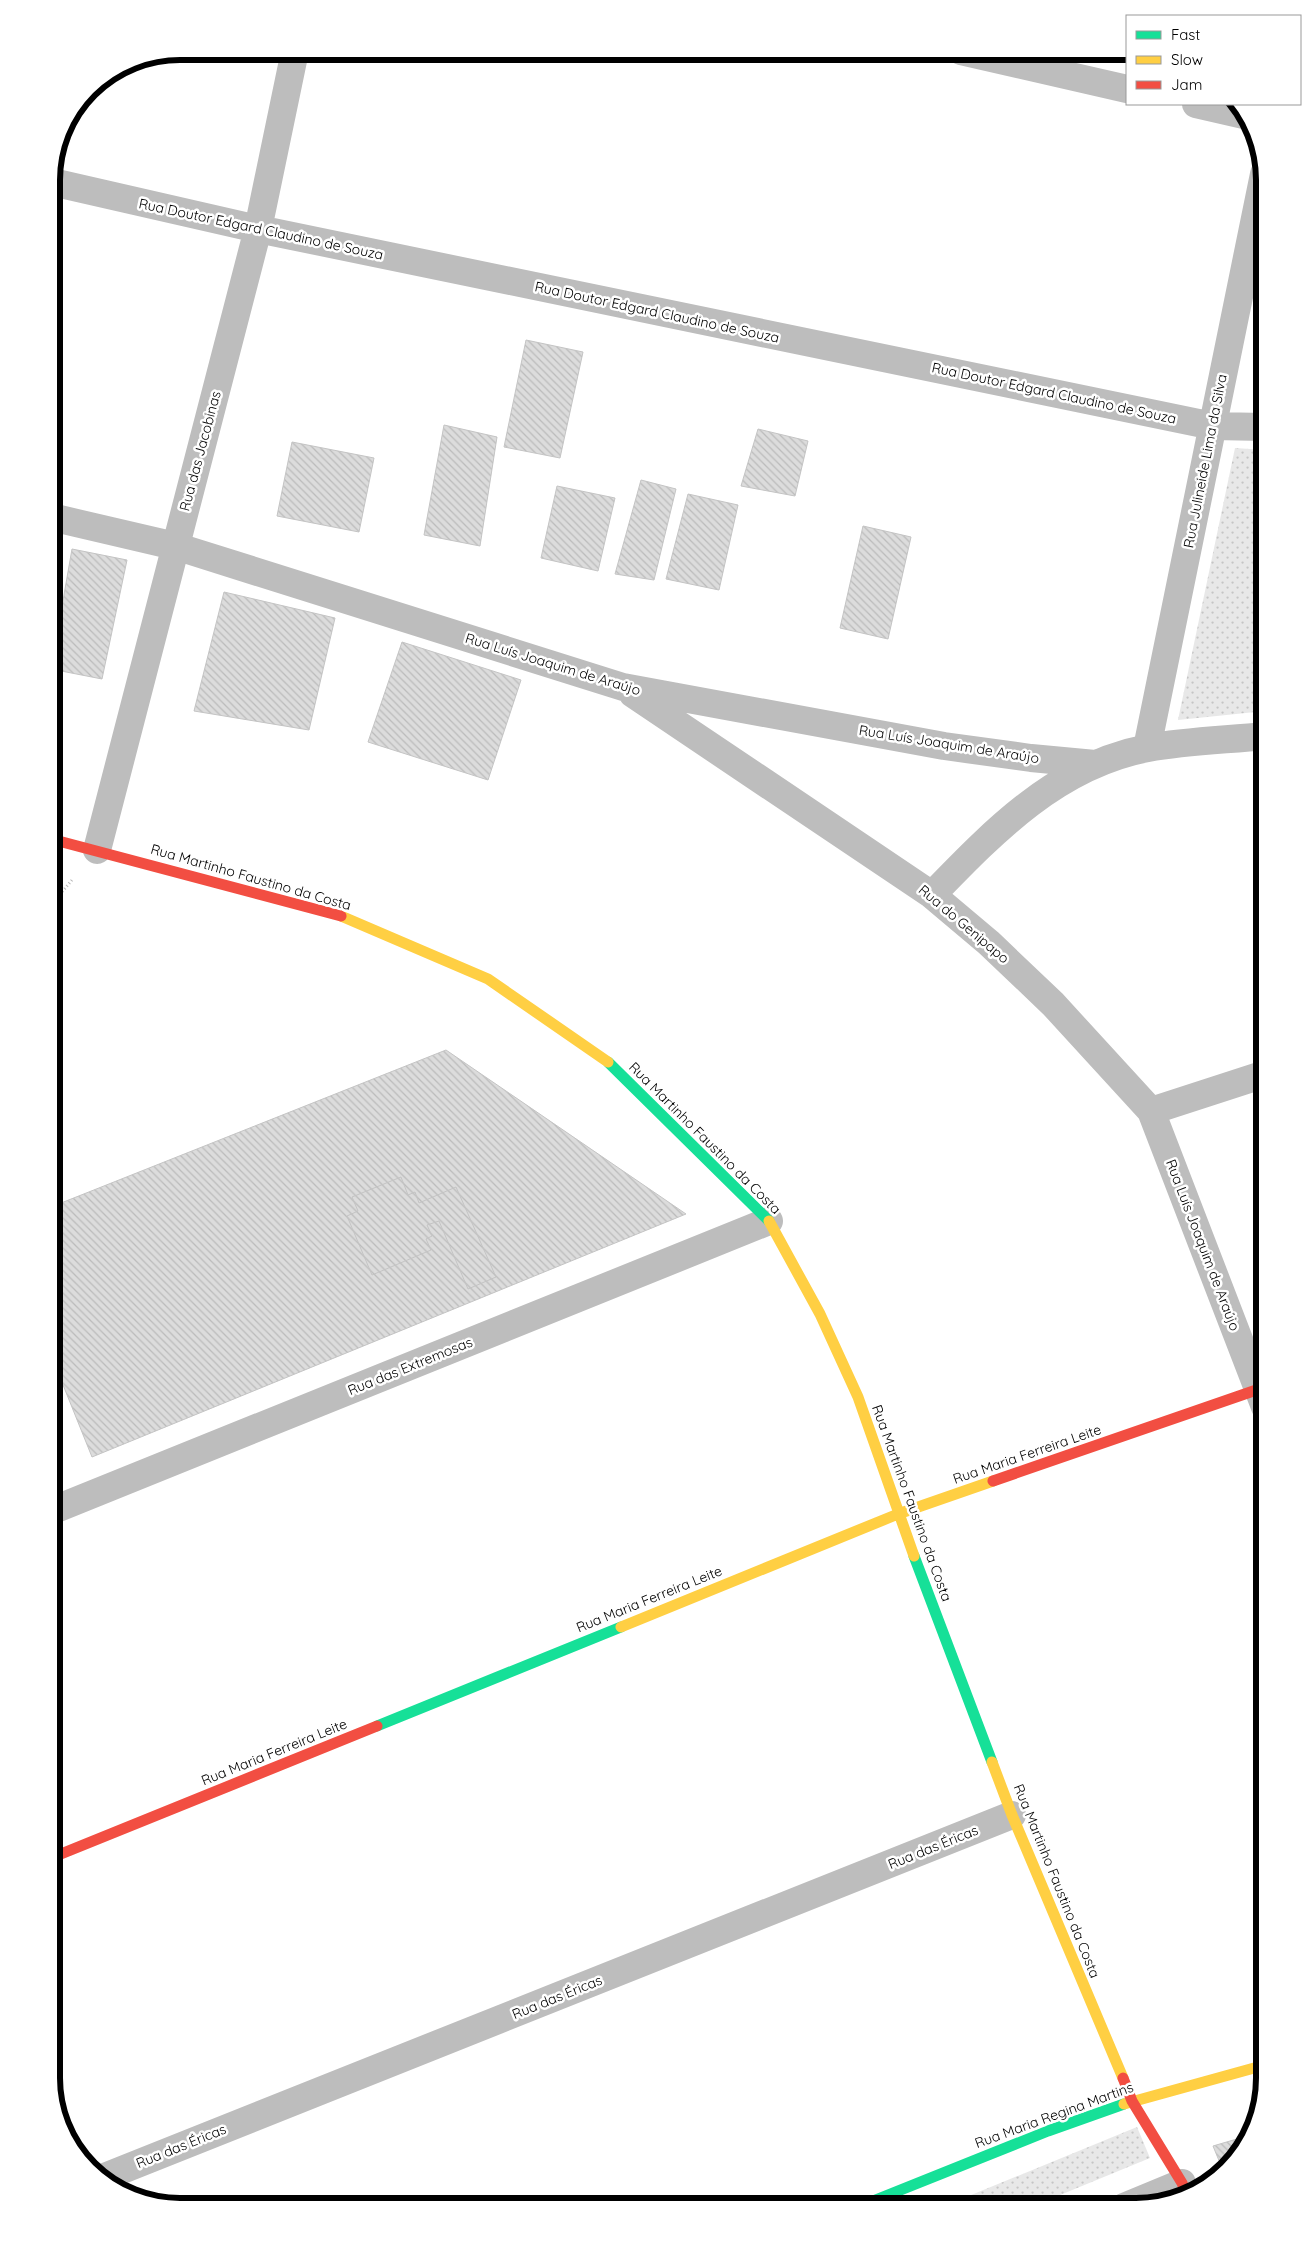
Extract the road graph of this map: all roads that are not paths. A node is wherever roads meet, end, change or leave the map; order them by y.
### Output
1 (293, 60) edge
2 (998, 60) edge
3 (1126, 88) edge
4 (1201, 105) edge
5 (1235, 112) edge
6 (60, 184) edge
7 (1256, 214) edge
8 (258, 229) junction
9 (1213, 426) junction
10 (1256, 427) edge
11 (60, 519) edge
12 (175, 546) junction
13 (623, 687) junction
14 (1256, 737) edge
15 (1147, 748) junction
16 (1096, 764) junction
17 (60, 841) edge
18 (97, 850) junction
19 (932, 895) junction
20 (1256, 1077) edge
21 (1152, 1111) junction
22 (769, 1222) junction
23 (1256, 1377) edge
24 (1256, 1397) edge
25 (60, 1507) edge
26 (898, 1514) junction
27 (1012, 1815) junction
28 (60, 1854) edge
29 (1256, 2067) edge
30 (1132, 2101) junction
31 (109, 2175) edge
32 (1184, 2189) edge
33 (880, 2198) edge

1 - 8 street, Rua das Jacobinas
2 - 3 street
4 - 5 street
6 - 8 street, Rua Doutor Edgard Claudino de Souza
7 - 9 street, Rua Julineide Lima da Silva
8 - 9 street, Rua Doutor Edgard Claudino de Souza
8 - 12 street, Rua das Jacobinas
9 - 10 street, Rua Doutor Edgard Claudino de Souza
9 - 15 street, Rua Julineide Lima da Silva
11 - 12 street, Rua Luís Joaquim de Araújo
12 - 13 street, Rua Luís Joaquim de Araújo
12 - 18 street, Rua das Jacobinas
13 - 16 street, Rua Luís Joaquim de Araújo
13 - 19 street, Rua do Genipapo
14 - 15 street
15 - 16 street
16 - 19 street
17 - 18 street, Rua Martinho Faustino da Costa
18 - 22 street, Rua Martinho Faustino da Costa
19 - 21 street, Rua do Genipapo
20 - 21 street
21 - 23 street, Rua Luís Joaquim de Araújo
22 - 25 street, Rua das Extremosas
22 - 26 street, Rua Martinho Faustino da Costa
24 - 26 street, Rua Maria Ferreira Leite
26 - 27 street, Rua Martinho Faustino da Costa
26 - 28 street, Rua Maria Ferreira Leite
27 - 30 street, Rua Martinho Faustino da Costa
27 - 31 street, Rua das Éricas
29 - 30 street, Rua Maria Regina Martins
30 - 32 street, Rua Martinho Faustino da Costa
30 - 33 street, Rua Maria Regina Martins

